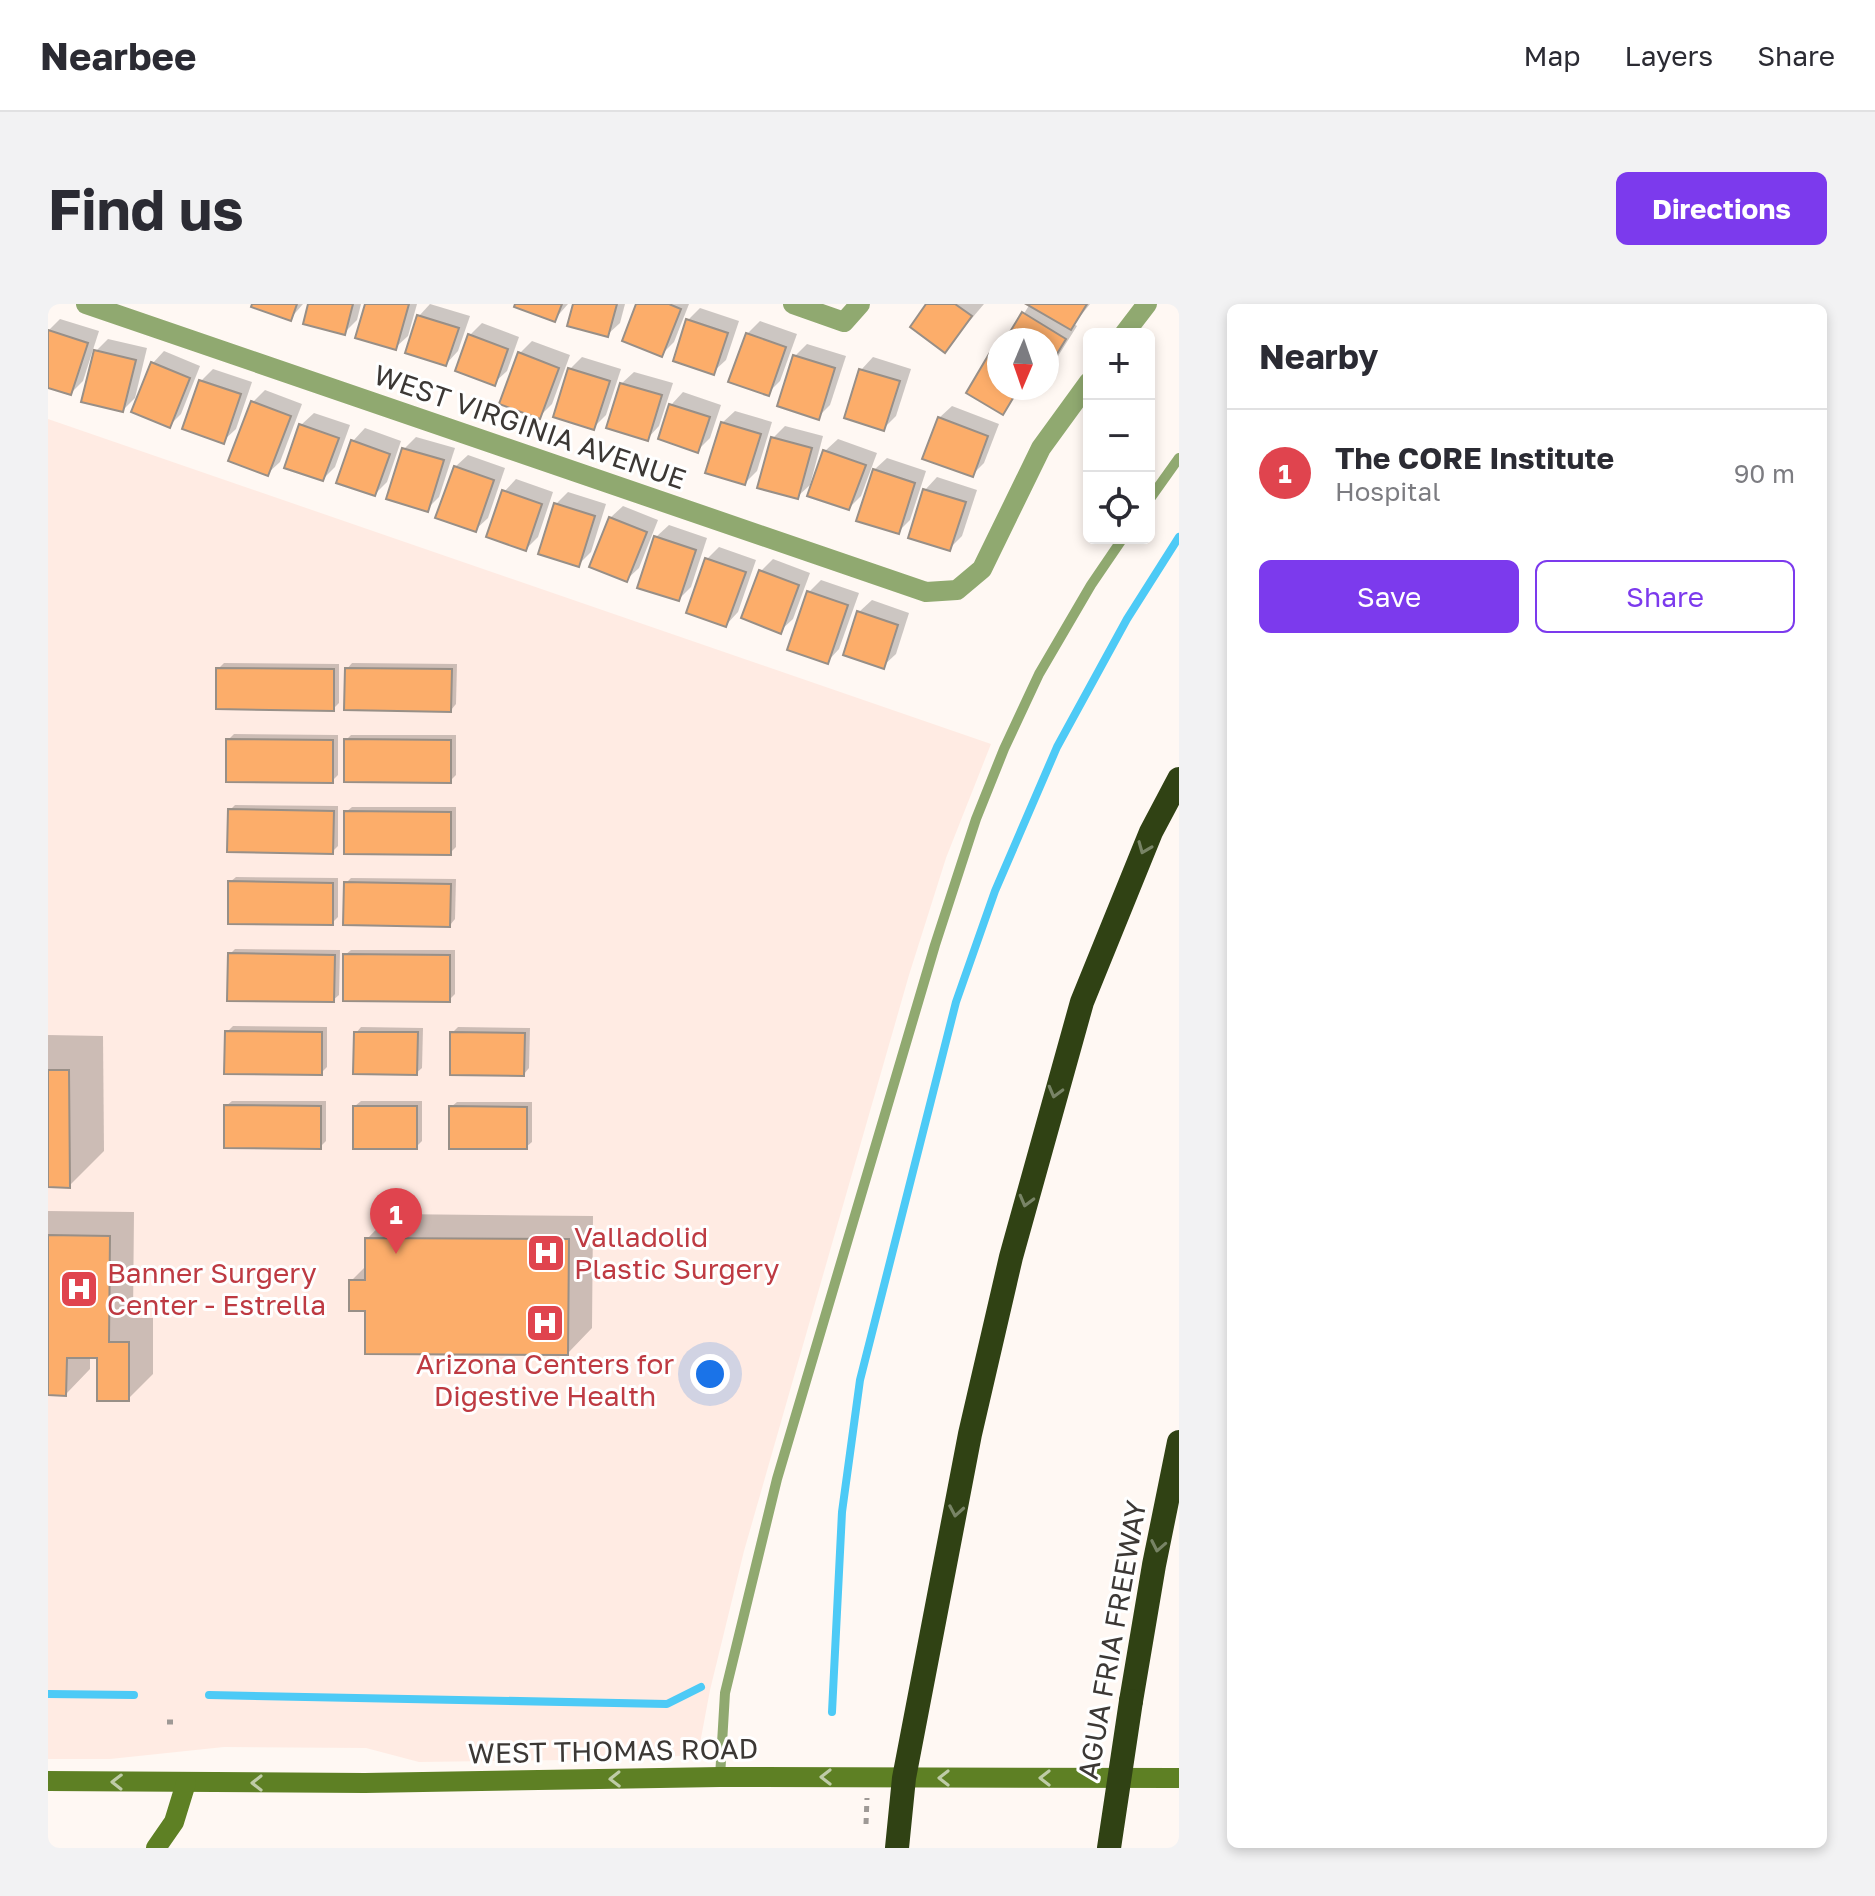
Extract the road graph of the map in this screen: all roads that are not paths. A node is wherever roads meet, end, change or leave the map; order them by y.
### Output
1 (86, 304) edge
2 (793, 304) edge
3 (860, 304) edge
4 (1147, 304) edge
5 (1129, 328) edge
6 (1083, 390) edge
7 (1179, 458) edge
8 (1155, 492) edge
9 (1119, 544) edge
10 (1179, 779) edge
11 (1179, 1442) edge
12 (720, 1777) junction
13 (904, 1778) junction
14 (1179, 1778) edge
15 (48, 1781) edge
16 (186, 1783) junction
17 (156, 1848) edge
18 (897, 1848) edge
19 (1109, 1848) edge

1 - 6 street, WEST VIRGINIA AVENUE
2 - 3 street
4 - 5 street
7 - 8 lane
9 - 12 lane
10 -> 13 highway
11 -> 19 highway, AGUA FRIA FREEWAY, bridge
13 -> 12 main road, WEST THOMAS ROAD
12 -> 16 main road, WEST THOMAS ROAD
14 -> 13 main road, WEST THOMAS ROAD
13 - 18 highway
16 -> 15 main road, WEST THOMAS ROAD
16 - 17 main road

